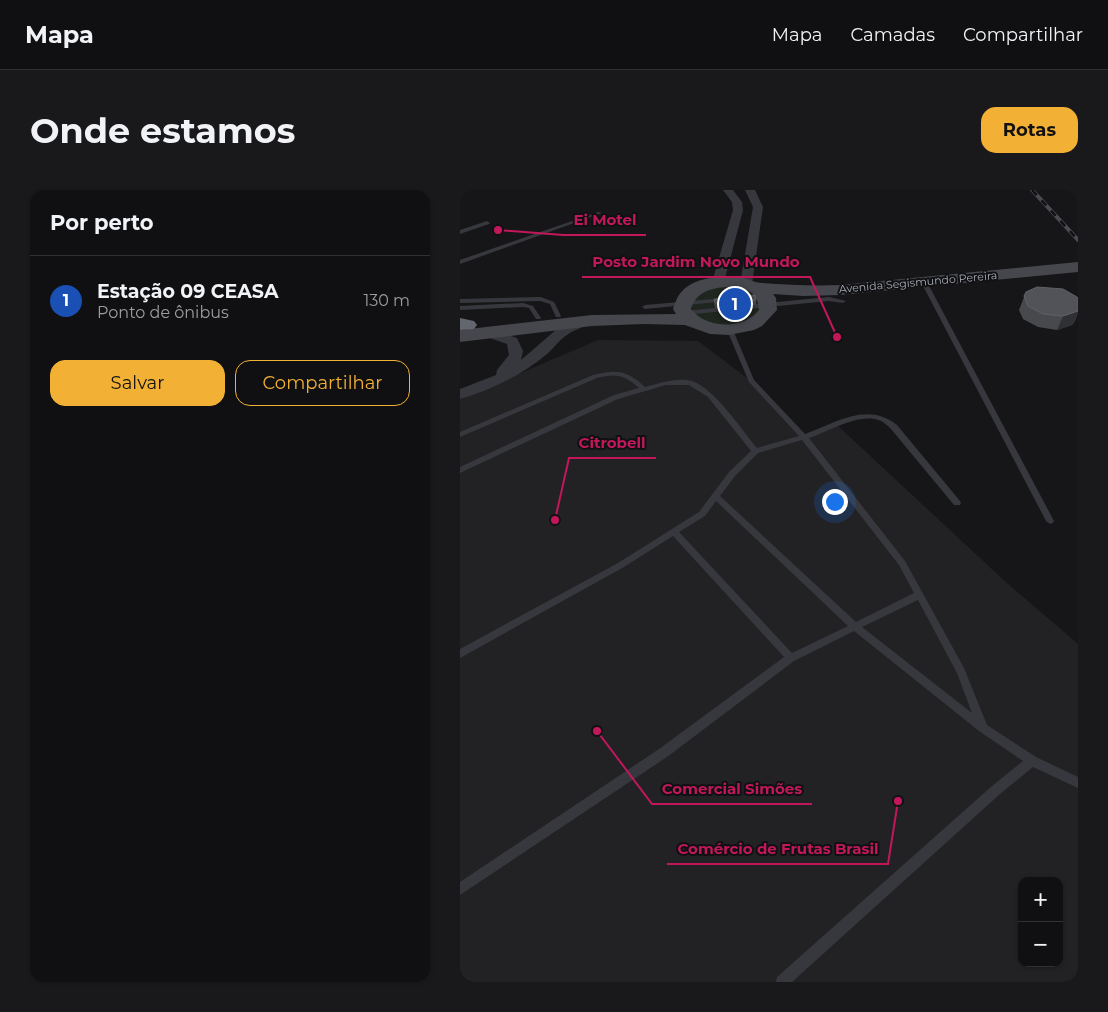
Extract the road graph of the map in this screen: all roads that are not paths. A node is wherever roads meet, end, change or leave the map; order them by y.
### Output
1 (728, 190) edge
2 (750, 190) edge
3 (600, 213) dead end
4 (488, 223) dead end
5 (460, 232) edge
6 (460, 262) edge
7 (1078, 267) edge
8 (1042, 276) junction
9 (1078, 278) edge
10 (718, 282) junction
11 (927, 287) junction
12 (841, 295) junction
13 (760, 298) junction
14 (729, 300) edge
15 (460, 301) edge
16 (686, 308) junction
17 (646, 312) junction
18 (558, 316) junction
19 (580, 323) junction
20 (462, 327) edge
21 (730, 330) junction
22 (489, 333) junction
23 (497, 380) junction
24 (644, 389) junction
25 (460, 394) edge
26 (460, 435) edge
27 (804, 437) junction
28 (755, 451) junction
29 (460, 470) edge
30 (715, 496) junction
31 (957, 503) dead end
32 (1050, 521) dead end
33 (674, 532) junction
34 (919, 595) junction
35 (855, 627) junction
36 (460, 654) edge
37 (792, 658) junction
38 (984, 728) junction
39 (1032, 761) junction
40 (1078, 783) edge
41 (460, 890) edge
42 (782, 982) edge

1 - 10 street
2 - 13 street
3 - 6 lane
4 - 5 lane
7 - 8 main road, Avenida Segismundo Pereira
8 - 9 main road, Avenida Segismundo Pereira
8 - 11 main road, Avenida Segismundo Pereira
10 - 13 main road, Avenida Segismundo Pereira
10 - 16 main road, Avenida Segismundo Pereira
11 - 12 main road, Avenida Segismundo Pereira
11 - 32 lane
12 - 13 main road, Avenida Segismundo Pereira
12 - 13 main road, Avenida Segismundo Pereira
13 - 16 lane
13 - 21 main road, Avenida Segismundo Pereira
14 - 16 lane
15 - 18 lane
16 - 17 main road, Avenida Segismundo Pereira
16 - 17 main road, Avenida Segismundo Pereira
16 - 21 main road, Avenida Segismundo Pereira
17 - 18 main road, Avenida Segismundo Pereira
17 - 19 main road, Avenida Segismundo Pereira
18 - 20 main road, Avenida Segismundo Pereira
19 - 22 main road, Avenida Segismundo Pereira
19 - 23 street
20 - 22 main road, Avenida Segismundo Pereira
21 - 27 lane
22 - 23 street
23 - 25 street
24 - 26 lane
24 - 28 lane
24 - 29 lane
27 - 28 lane
27 - 31 lane
27 - 34 lane
28 - 30 lane
30 - 33 lane
30 - 35 lane
33 - 36 lane
33 - 37 lane
34 - 35 lane
34 - 38 lane
35 - 37 lane
35 - 38 lane
37 - 41 lane
38 - 39 lane
39 - 40 lane
39 - 42 lane

